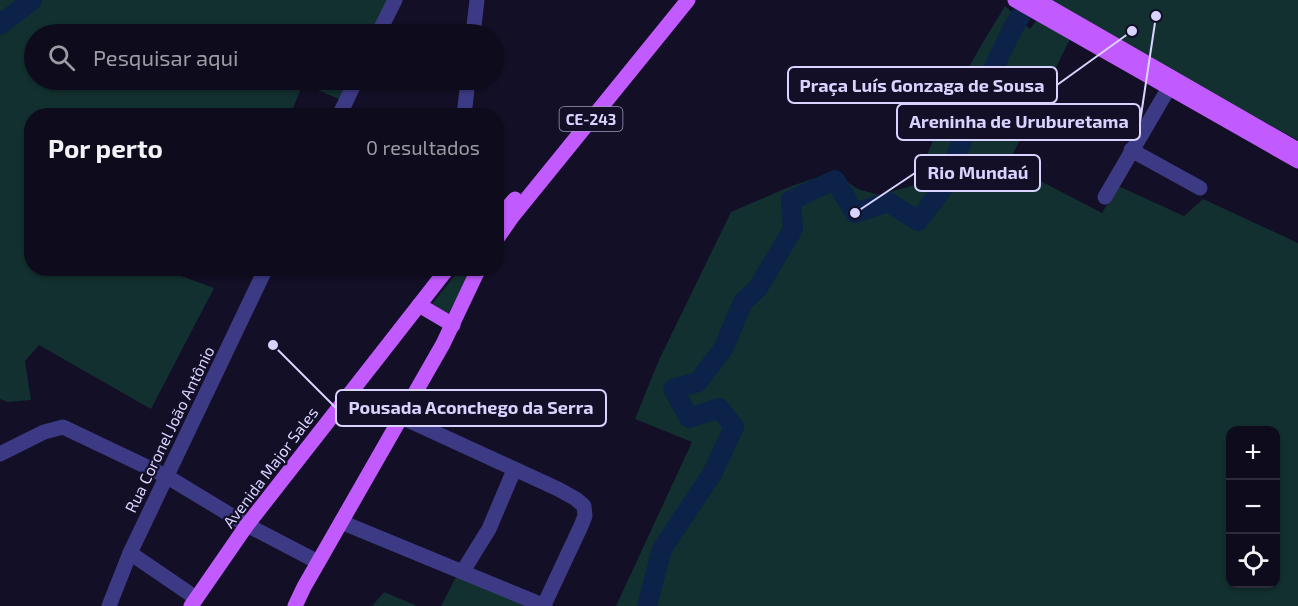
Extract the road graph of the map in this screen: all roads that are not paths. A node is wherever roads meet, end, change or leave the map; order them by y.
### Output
1 (395, 0) edge
2 (477, 0) edge
3 (675, 0) edge
4 (688, 0) edge
5 (1015, 0) edge
6 (1040, 6) edge
7 (383, 24) edge
8 (474, 24) edge
9 (1171, 84) junction
10 (351, 90) edge
11 (467, 90) edge
12 (343, 108) edge
13 (465, 108) edge
14 (1236, 121) junction
15 (561, 148) junction
16 (1131, 150) junction
17 (1298, 150) edge
18 (1298, 161) edge
19 (1200, 188) dead end
20 (1105, 197) dead end
21 (504, 211) edge
22 (504, 228) edge
23 (262, 276) edge
24 (441, 276) edge
25 (475, 276) edge
26 (419, 305) junction
27 (453, 325) junction
28 (402, 417) junction
29 (0, 454) edge
30 (514, 470) junction
31 (166, 476) junction
32 (341, 522) junction
33 (247, 525) junction
34 (130, 553) junction
35 (314, 569) junction
36 (463, 571) junction
37 (193, 602) edge
38 (109, 606) edge
39 (295, 606) edge
40 (302, 606) edge
41 (545, 606) edge

1 - 7 street
2 - 8 street
3 - 15 main road, CE-243
4 - 15 main road, CE-243
5 - 6 main road
6 - 9 main road
9 - 14 main road
9 - 16 street
10 - 12 street
11 - 13 street
14 - 17 main road
14 - 18 main road
15 - 21 main road, CE-243
15 - 22 main road, CE-243
16 - 19 street
16 - 20 street
23 - 31 street, Rua Coronel João Antônio
24 - 26 main road, Avenida Major Sales
25 - 27 main road
26 - 27 main road
26 - 33 main road, Avenida Major Sales
27 - 28 main road
28 - 30 street
28 - 32 main road
29 - 31 street
30 - 36 street
30 - 41 street
31 - 33 street
31 - 34 street, Rua Coronel João Antônio
32 - 35 main road
32 - 36 street
33 - 35 street
33 - 37 main road, Avenida Major Sales
34 - 37 street
34 - 38 street, Rua Coronel João Antônio
35 - 39 main road
35 - 40 main road
36 - 41 street

